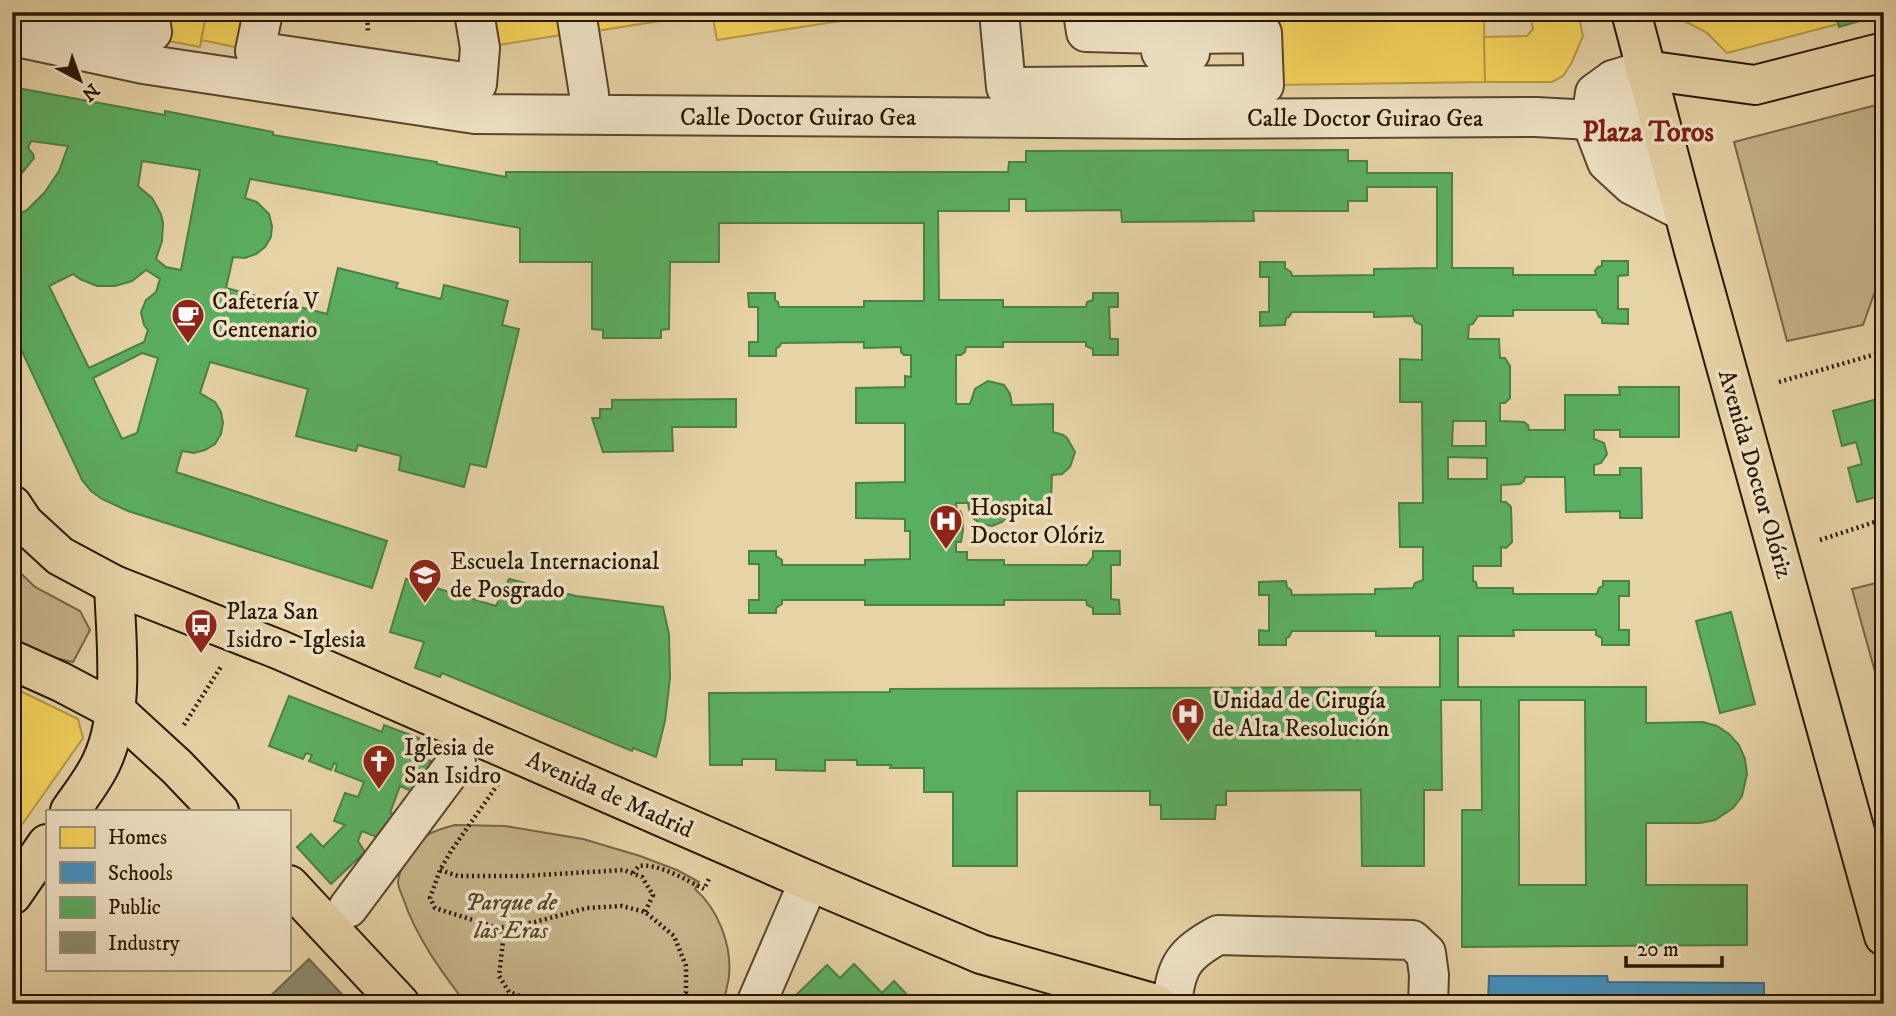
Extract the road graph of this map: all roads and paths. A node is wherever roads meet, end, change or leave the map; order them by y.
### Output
1 (44, 12) edge
2 (149, 12) edge
3 (263, 12) edge
4 (367, 12) edge
5 (474, 12) edge
6 (576, 12) edge
7 (999, 12) edge
8 (1083, 12) edge
9 (1172, 12) edge
10 (1632, 12) edge
11 (367, 23) dead end
12 (12, 36) edge
13 (1884, 52) edge
14 (1629, 75) junction
15 (1179, 81) junction
16 (589, 94) dead end
17 (1591, 120) junction
18 (1646, 192) junction
19 (1683, 211) junction
20 (1884, 317) edge
21 (1779, 382) dead end
22 (12, 505) edge
23 (1884, 519) edge
24 (1820, 540) dead end
25 (114, 585) junction
26 (12, 660) edge
27 (225, 661) dead end
28 (116, 711) junction
29 (180, 732) dead end
30 (456, 763) dead end
31 (499, 783) dead end
32 (71, 810) edge
33 (218, 810) edge
34 (46, 845) edge
35 (1872, 846) edge
36 (440, 870) junction
37 (633, 874) junction
38 (709, 879) dead end
39 (809, 881) junction
40 (290, 887) edge
41 (12, 895) edge
42 (348, 908) dead end
43 (645, 912) junction
44 (498, 928) junction
45 (1884, 936) edge
46 (758, 1003) edge
47 (400, 1004) edge
48 (541, 1004) edge
49 (677, 1004) edge
50 (1156, 1004) edge
51 (1172, 1004) edge
52 (1428, 1004) edge

1 - 2 street
3 - 5 street
4 - 11 path
6 - 16 street
7 - 15 street
8 - 15 street
9 - 15 street
10 - 14 main road, Avenida Doctor Olóriz
12 - 17 street, Calle Doctor Guirao Gea
13 - 14 main road
14 - 17 street
14 - 18 street
14 - 19 main road, Avenida Doctor Olóriz
17 - 18 street
18 - 19 street
19 - 35 main road, Avenida Doctor Olóriz
20 - 21 path
22 - 25 main road, Avenida de Madrid
23 - 24 path
25 - 28 main road
25 - 39 main road, Avenida de Madrid
26 - 28 main road
27 - 29 path
28 - 32 main road
28 - 33 main road
30 - 42 street
31 - 36 path
34 - 41 main road
35 - 45 main road, Avenida Doctor Olóriz
36 - 37 path
36 - 44 path
37 - 38 path
37 - 43 path
39 - 46 street
39 - 50 main road, Avenida de Madrid
40 - 47 main road
43 - 44 path
43 - 49 path
44 - 48 path
51 - 52 street

